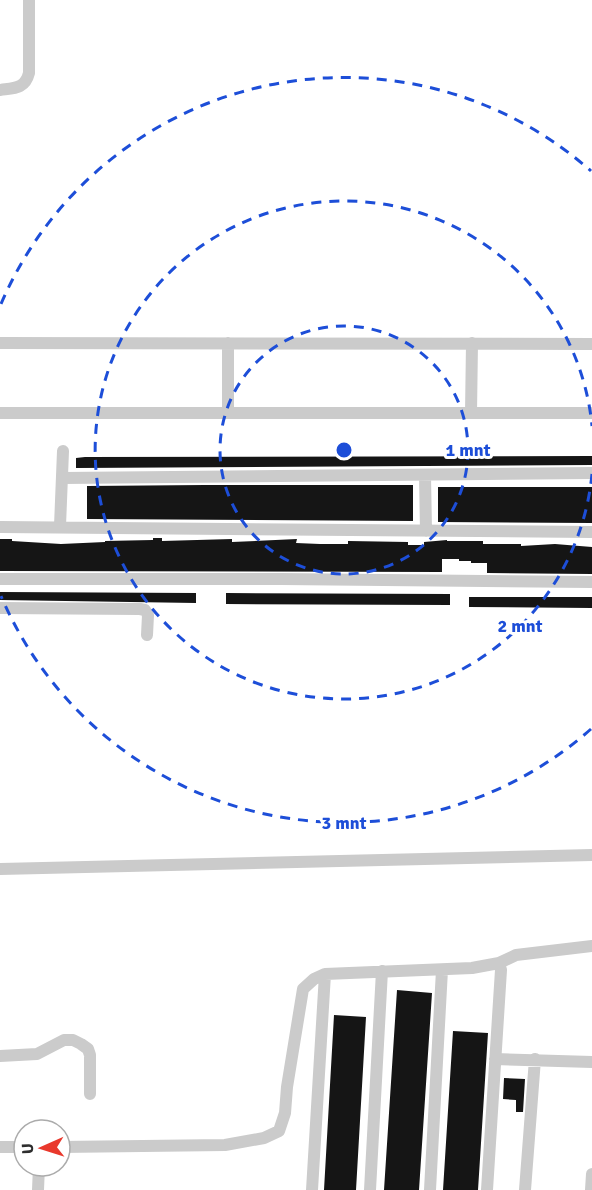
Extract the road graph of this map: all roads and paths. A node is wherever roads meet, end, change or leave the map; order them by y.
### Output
1 (29, 0) edge
2 (0, 90) edge
3 (0, 343) edge
4 (228, 343) junction
5 (472, 344) junction
6 (592, 344) edge
7 (0, 413) edge
8 (228, 413) junction
9 (471, 413) junction
10 (592, 413) edge
11 (63, 451) dead end
12 (592, 473) edge
13 (425, 476) junction
14 (63, 478) junction
15 (60, 526) junction
16 (0, 527) edge
17 (426, 531) junction
18 (592, 532) edge
19 (0, 579) edge
20 (592, 582) edge
21 (0, 608) edge
22 (147, 635) dead end
23 (592, 855) edge
24 (0, 869) edge
25 (592, 946) edge
26 (499, 963) junction
27 (442, 970) junction
28 (382, 971) junction
29 (325, 974) junction
30 (0, 1056) edge
31 (495, 1059) junction
32 (535, 1059) junction
33 (592, 1062) edge
34 (90, 1094) dead end
35 (72, 1147) edge
36 (592, 1174) edge
37 (312, 1190) edge
38 (370, 1190) edge
39 (430, 1190) edge
40 (487, 1190) edge
41 (525, 1190) edge
42 (591, 1190) edge

1 - 2 street
3 - 4 street
4 - 5 street
4 - 8 street
5 - 6 street
5 - 9 street
7 - 8 street
8 - 9 street
9 - 10 street
11 - 14 street
12 - 13 street
13 - 14 street
13 - 17 street
14 - 15 street
15 - 16 street
15 - 17 street
17 - 18 street
19 - 20 street
21 - 22 street
23 - 24 street
25 - 26 street
26 - 27 street
26 - 31 street
27 - 28 street
27 - 39 street
28 - 29 street
28 - 38 street
29 - 35 street
29 - 37 street
30 - 34 street
31 - 32 street
31 - 40 street
32 - 33 street
32 - 41 street
36 - 42 street

